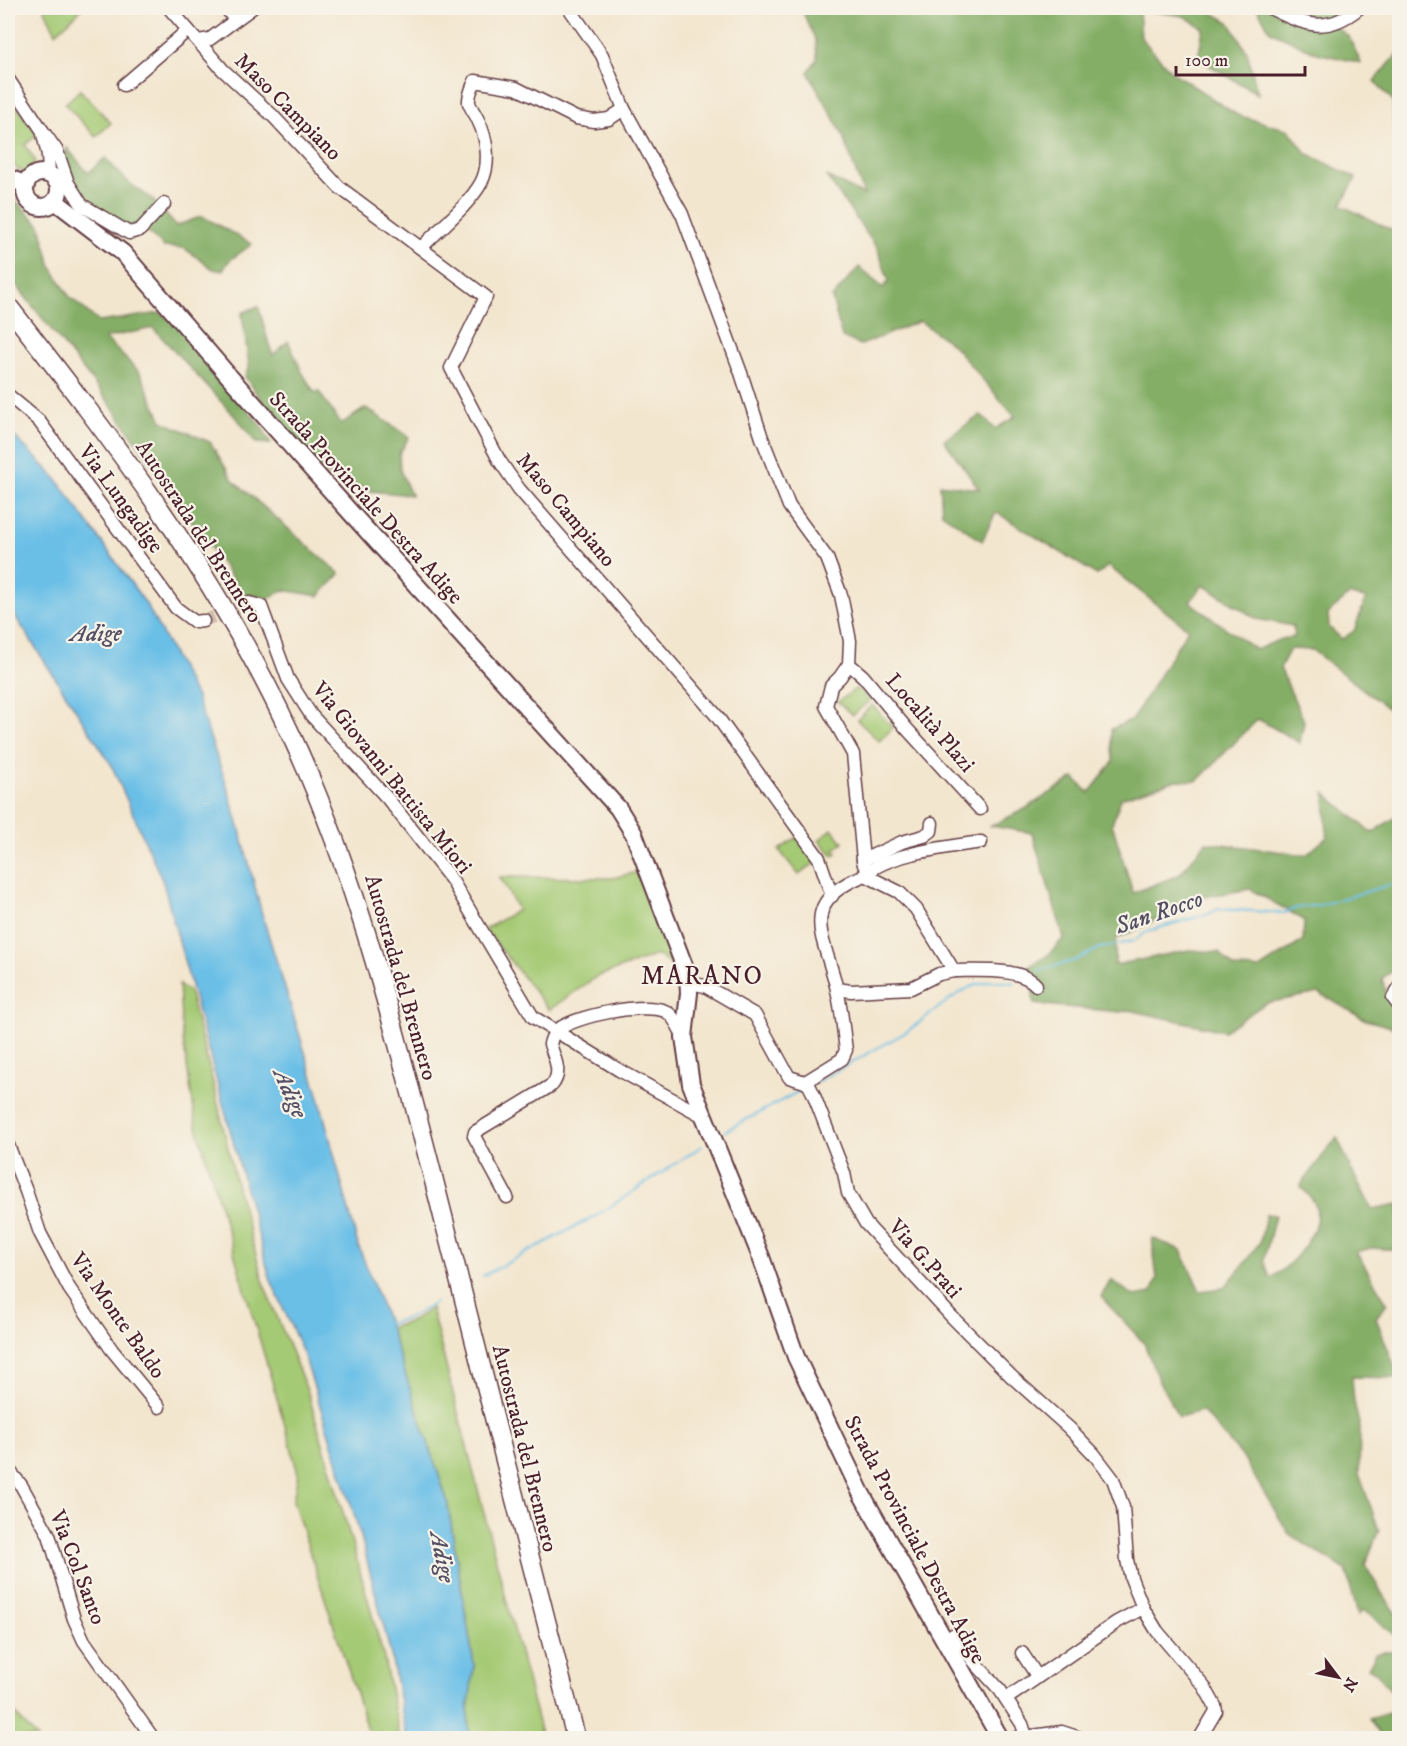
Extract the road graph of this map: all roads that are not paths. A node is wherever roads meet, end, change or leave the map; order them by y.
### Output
1 (168, 8) edge
2 (226, 8) edge
3 (252, 8) edge
4 (569, 8) edge
5 (1270, 8) edge
6 (1359, 8) edge
7 (235, 20) junction
8 (188, 30) junction
9 (199, 41) junction
10 (8, 80) edge
11 (124, 85) dead end
12 (624, 109) junction
13 (42, 130) junction
14 (50, 174) junction
15 (8, 178) edge
16 (25, 184) junction
17 (55, 201) junction
18 (164, 204) dead end
19 (421, 248) junction
20 (8, 306) edge
21 (8, 324) edge
22 (8, 395) edge
23 (249, 603) dead end
24 (203, 621) dead end
25 (849, 664) junction
26 (980, 809) dead end
27 (932, 823) dead end
28 (981, 842) dead end
29 (863, 860) junction
30 (865, 875) junction
31 (832, 896) junction
32 (954, 971) junction
33 (690, 983) junction
34 (1036, 985) dead end
35 (1400, 986) edge
36 (837, 989) junction
37 (1400, 1007) edge
38 (556, 1031) junction
39 (684, 1037) junction
40 (809, 1087) junction
41 (703, 1116) junction
42 (8, 1144) edge
43 (507, 1197) dead end
44 (159, 1407) dead end
45 (8, 1469) edge
46 (1143, 1608) junction
47 (953, 1635) dead end
48 (1022, 1653) dead end
49 (1037, 1676) junction
50 (1006, 1699) junction
51 (1021, 1737) edge
52 (153, 1738) edge
53 (566, 1738) edge
54 (576, 1738) edge
55 (1000, 1738) edge
56 (1080, 1738) edge
57 (1200, 1738) edge

1 - 8 street, Maso Campiano
2 - 7 street
3 - 7 street
4 - 12 street
5 - 6 street
7 - 9 street
8 - 9 street, Maso Campiano
8 - 11 street
9 - 19 street, Maso Campiano
10 - 13 street
12 - 19 street
12 - 25 street
13 - 14 street
13 - 18 street
14 - 16 main road
14 - 17 main road
15 - 16 main road
16 - 17 main road
17 - 33 main road, Strada Provinciale Destra Adige
19 - 31 street, Maso Campiano
20 - 54 highway, Autostrada del Brennero
21 - 53 highway, Autostrada del Brennero
22 - 24 street, Via Lungadige
23 - 38 street, Via Giovanni Battista Miori
25 - 26 street, Località Plazi
25 - 29 street
27 - 29 street
28 - 30 street
29 - 30 street
30 - 31 street
30 - 32 street
31 - 36 street
32 - 34 street
32 - 36 street
33 - 39 main road, Strada Provinciale Destra Adige
33 - 40 street
35 - 37 street
36 - 40 street
38 - 39 street
38 - 41 street
38 - 43 street
39 - 41 main road, Strada Provinciale Destra Adige
40 - 46 street, Via G.Prati
41 - 55 main road, Strada Provinciale Destra Adige
42 - 44 street, Via Monte Baldo
45 - 52 street, Via Col Santo
46 - 49 street
46 - 57 street, Via G.Prati
47 - 50 street
48 - 49 street
49 - 50 street
50 - 51 street
51 - 56 street

